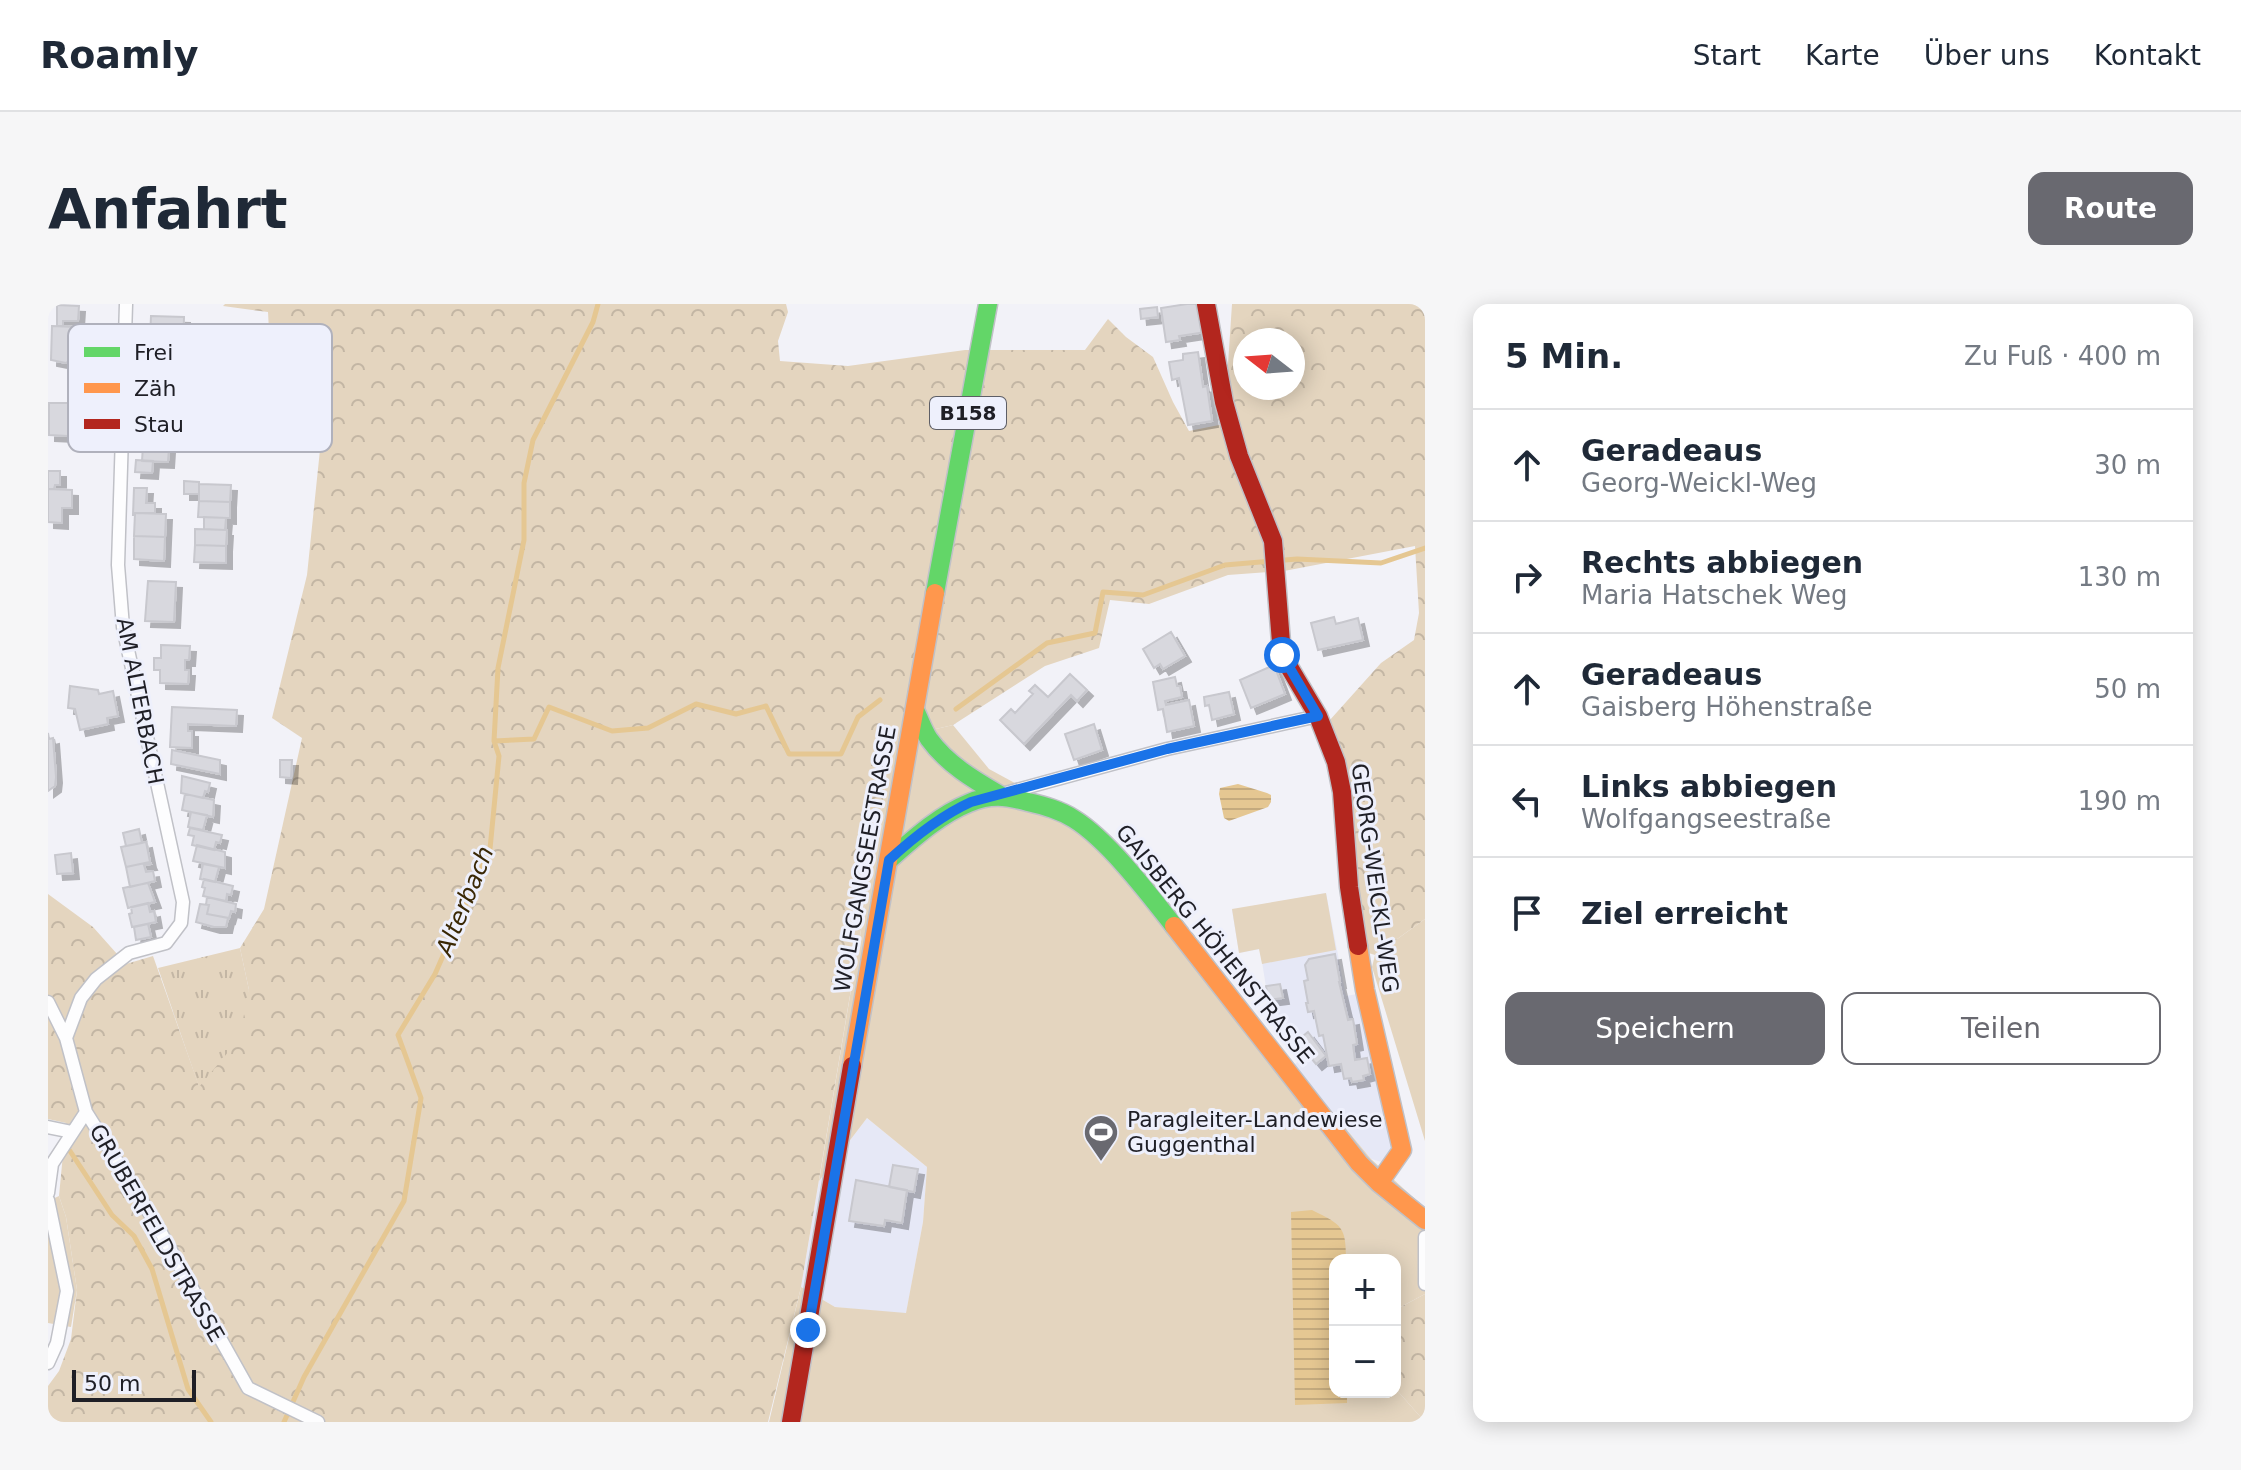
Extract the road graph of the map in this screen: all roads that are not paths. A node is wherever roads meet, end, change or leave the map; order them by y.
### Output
1 (126, 304) edge
2 (988, 304) edge
3 (1206, 304) edge
4 (125, 324) edge
5 (121, 452) edge
6 (915, 710) junction
7 (1318, 716) junction
8 (1000, 795) junction
9 (889, 860) junction
10 (48, 1002) edge
11 (66, 1038) junction
12 (86, 1112) junction
13 (48, 1127) edge
14 (72, 1132) junction
15 (1379, 1183) junction
16 (48, 1193) edge
17 (48, 1200) edge
18 (1425, 1220) edge
19 (1425, 1237) edge
20 (1425, 1284) edge
21 (52, 1342) edge
22 (48, 1363) edge
23 (317, 1422) edge
24 (791, 1422) edge

1 - 4 street, AM ALTERBACH
2 - 6 main road, WOLFGANGSEESTRASSE / B158
3 - 7 main road, GEORG-WEICKL-WEG
5 - 11 street, AM ALTERBACH
6 - 8 main road
6 - 9 main road, WOLFGANGSEESTRASSE / B158
7 - 8 street
7 - 15 main road, GEORG-WEICKL-WEG
8 - 9 main road
8 - 15 main road, GAISBERG HÖHENSTRASSE
9 - 24 main road, WOLFGANGSEESTRASSE / B158
10 - 11 street, GRUBERFELDSTRASSE
11 - 12 street, GRUBERFELDSTRASSE
12 - 14 street
12 - 23 street, GRUBERFELDSTRASSE
13 - 14 street
14 - 16 street
15 - 18 main road, GAISBERG HÖHENSTRASSE
17 - 21 street
19 - 20 street
21 - 22 street

